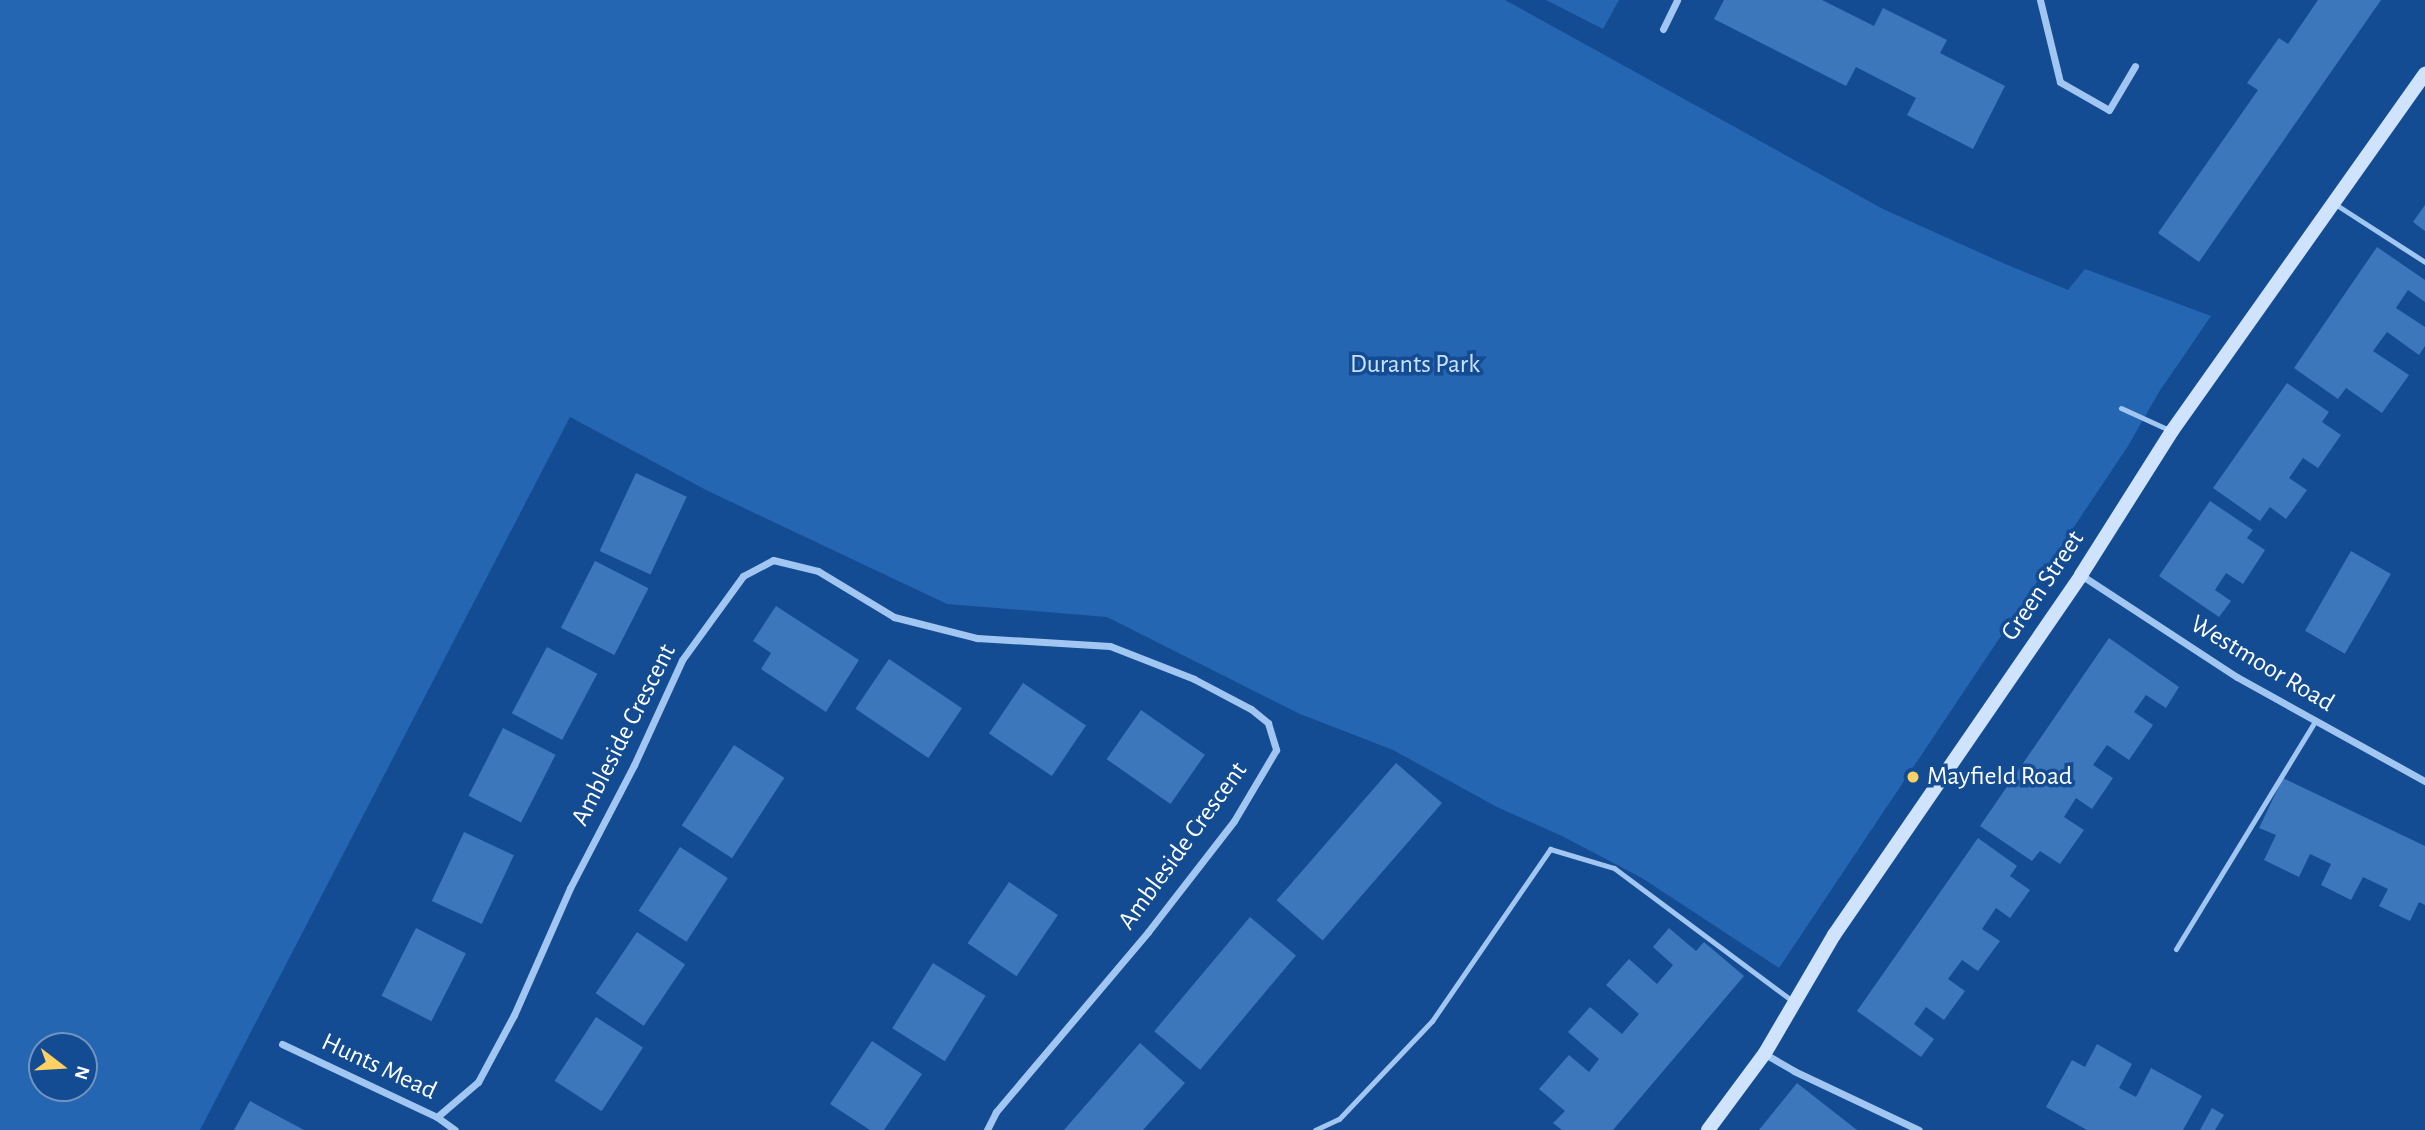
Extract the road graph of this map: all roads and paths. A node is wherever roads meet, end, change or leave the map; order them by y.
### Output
1 (1677, 0) edge
2 (2040, 0) edge
3 (1663, 29) dead end
4 (2136, 66) dead end
5 (2425, 74) edge
6 (2334, 204) junction
7 (2425, 262) edge
8 (2122, 408) dead end
9 (2172, 431) junction
10 (2081, 575) junction
11 (2315, 721) junction
12 (2425, 781) edge
13 (2176, 949) dead end
14 (1796, 1004) junction
15 (282, 1044) dead end
16 (1765, 1053) junction
17 (437, 1117) junction
18 (455, 1130) edge
19 (987, 1130) edge
20 (1315, 1130) edge
21 (1708, 1130) edge
22 (1919, 1130) edge

1 - 3 street
2 - 4 street
5 - 6 street, Green Street
6 - 7 lane
6 - 9 street, Green Street
8 - 9 lane
9 - 10 street, Green Street
10 - 11 street, Westmoor Road
10 - 14 street, Green Street
11 - 12 street, Westmoor Road
11 - 13 lane
14 - 16 street, Green Street
14 - 20 lane
15 - 17 street, Hunts Mead
16 - 21 street, Green Street
16 - 22 street
17 - 18 street, Hunts Mead
17 - 19 street, Ambleside Crescent

